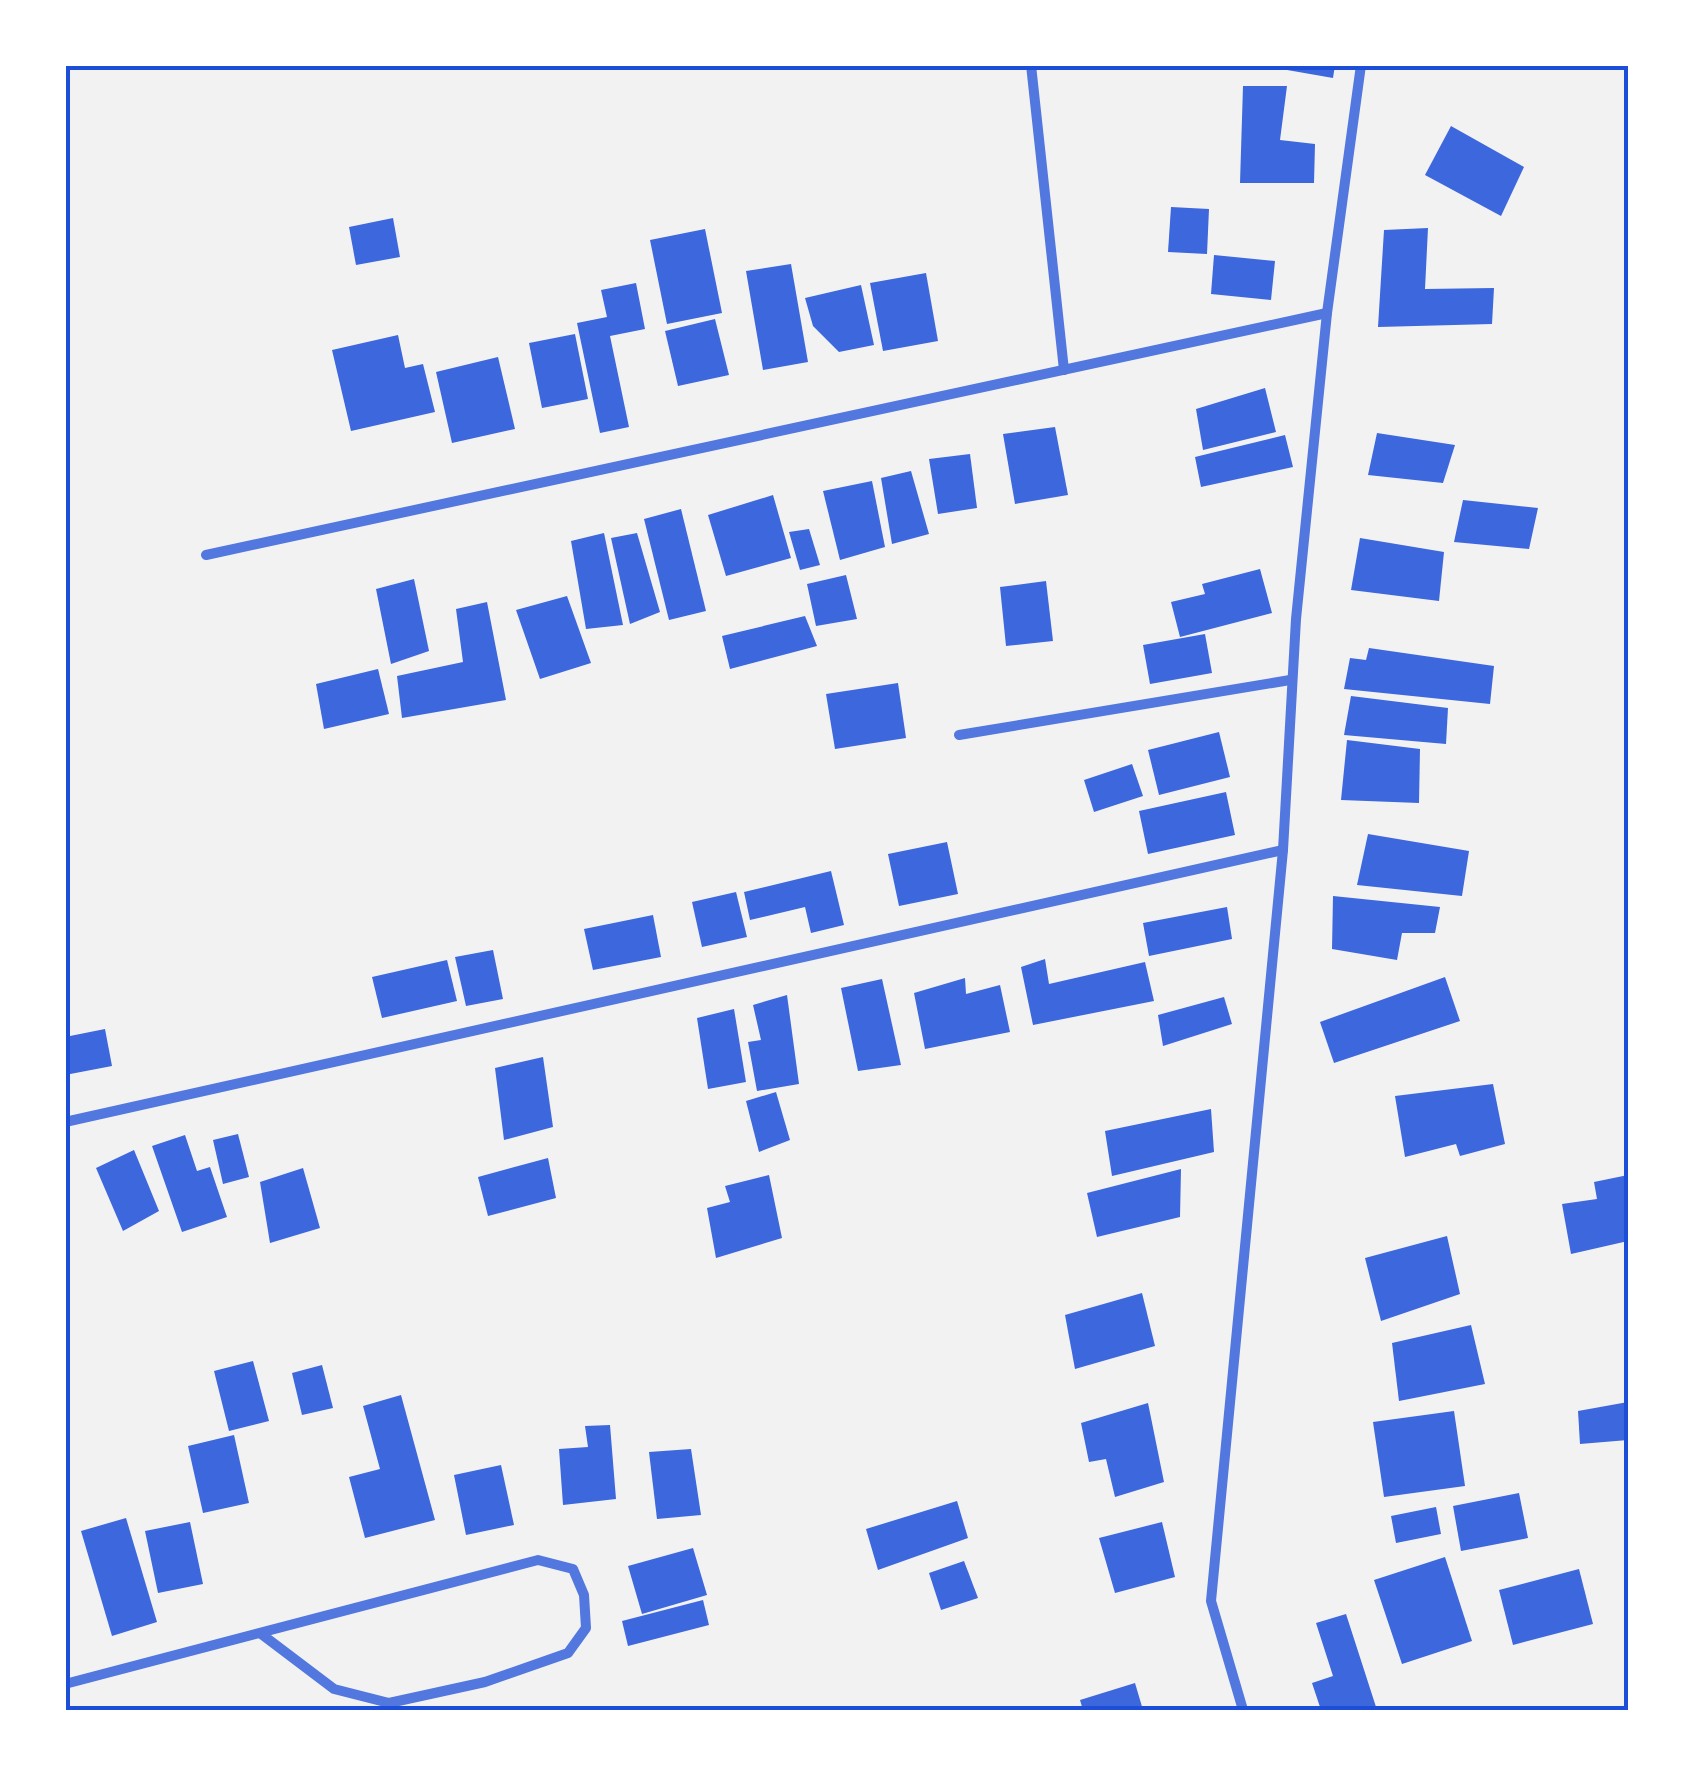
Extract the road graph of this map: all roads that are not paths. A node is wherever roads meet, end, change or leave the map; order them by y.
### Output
1 (1030, 65) edge
2 (1361, 65) edge
3 (1327, 313) junction
4 (1064, 370) junction
5 (206, 555) dead end
6 (1290, 680) junction
7 (958, 735) dead end
8 (1283, 850) junction
9 (65, 1122) edge
10 (260, 1633) junction
11 (65, 1684) edge
12 (1242, 1710) edge

1 - 4 street
2 - 3 street
3 - 4 street
3 - 6 street
4 - 5 street
6 - 7 street
6 - 8 street
8 - 9 street
8 - 12 street
10 - 10 street
10 - 11 street

